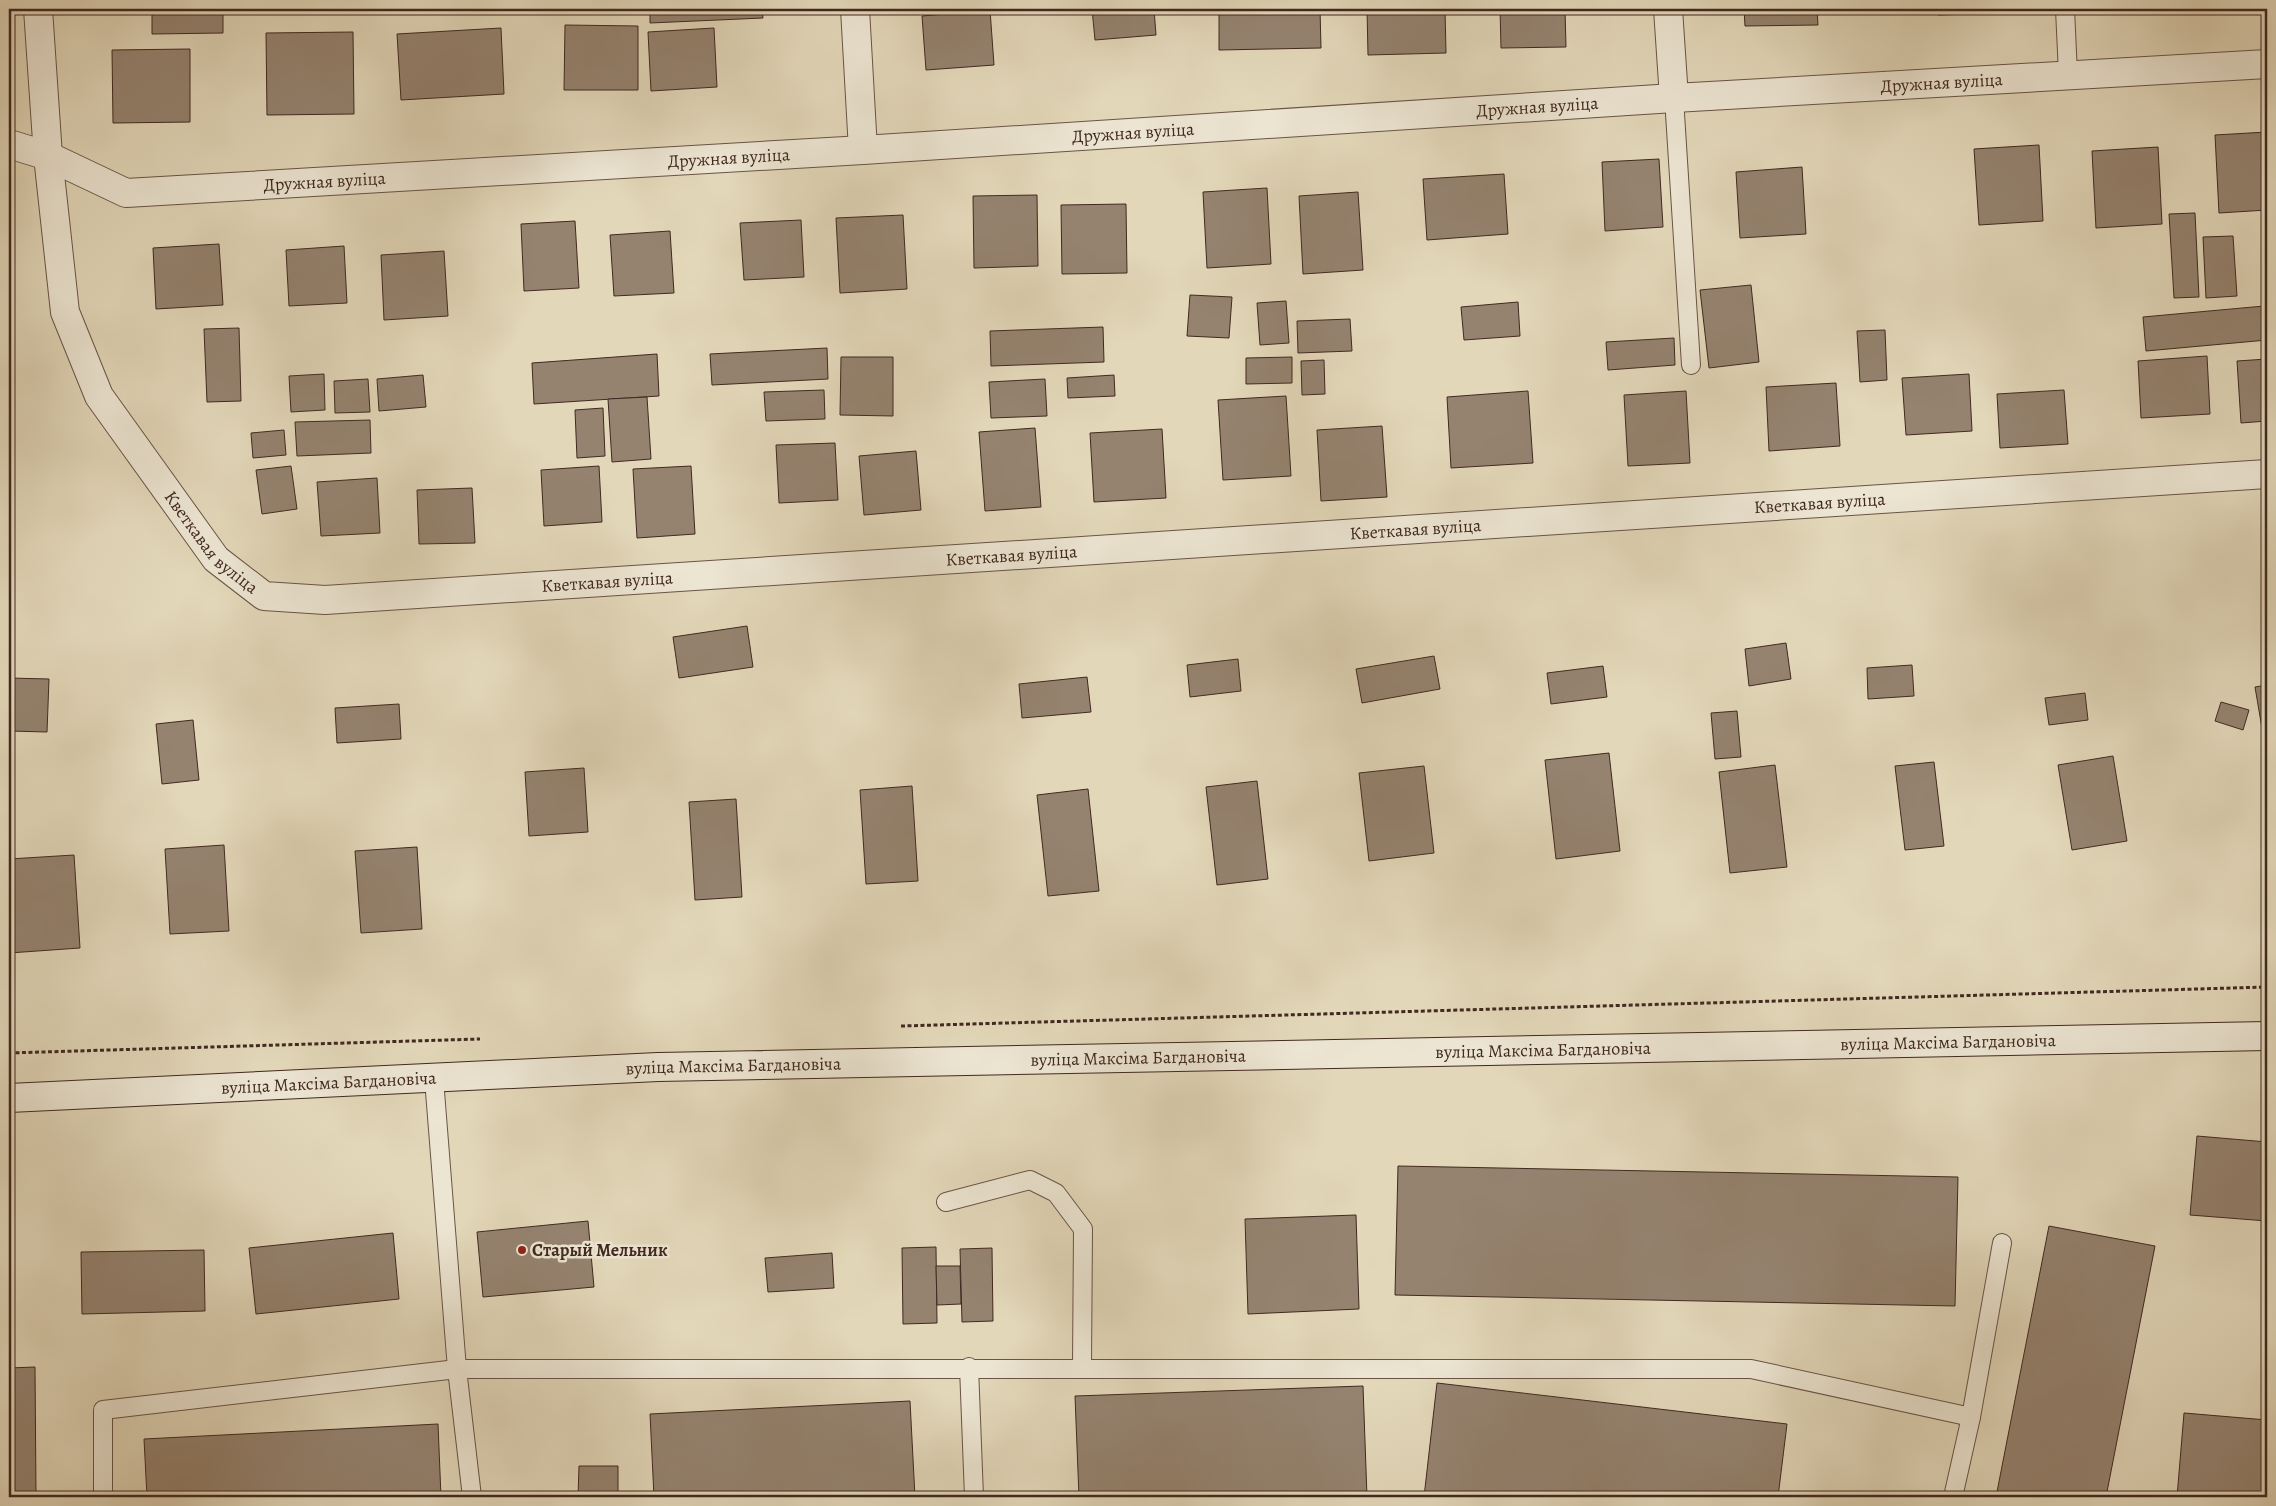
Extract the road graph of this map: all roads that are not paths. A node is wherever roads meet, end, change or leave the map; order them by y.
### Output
1 (38, 9) edge
2 (855, 9) edge
3 (1668, 9) edge
4 (2065, 9) edge
5 (2267, 64) edge
6 (2068, 74) junction
7 (1674, 98) junction
8 (9, 144) edge
9 (863, 150) junction
10 (48, 156) junction
11 (1690, 365) dead end
12 (2267, 474) edge
13 (2267, 1036) edge
14 (434, 1079) junction
15 (9, 1098) edge
16 (946, 1202) dead end
17 (2002, 1243) dead end
18 (969, 1367) junction
19 (1082, 1367) junction
20 (457, 1369) junction
21 (1971, 1417) junction
22 (103, 1497) edge
23 (472, 1497) edge
24 (974, 1497) edge
25 (1953, 1497) edge

1 - 10 street, Кветкавая вуліца
2 - 9 street
3 - 7 street
4 - 6 lane
5 - 6 street, Дружная вуліца
6 - 7 street, Дружная вуліца
7 - 9 street, Дружная вуліца
7 - 11 lane
8 - 10 street, Дружная вуліца
9 - 10 street, Дружная вуліца
10 - 12 street, Кветкавая вуліца
13 - 14 street, вуліца Максіма Багдановіча
14 - 15 street, вуліца Максіма Багдановіча
14 - 20 lane
16 - 19 lane
17 - 21 lane
18 - 19 lane
18 - 20 lane
18 - 24 lane
19 - 21 lane
20 - 22 lane
20 - 23 lane
21 - 25 lane

